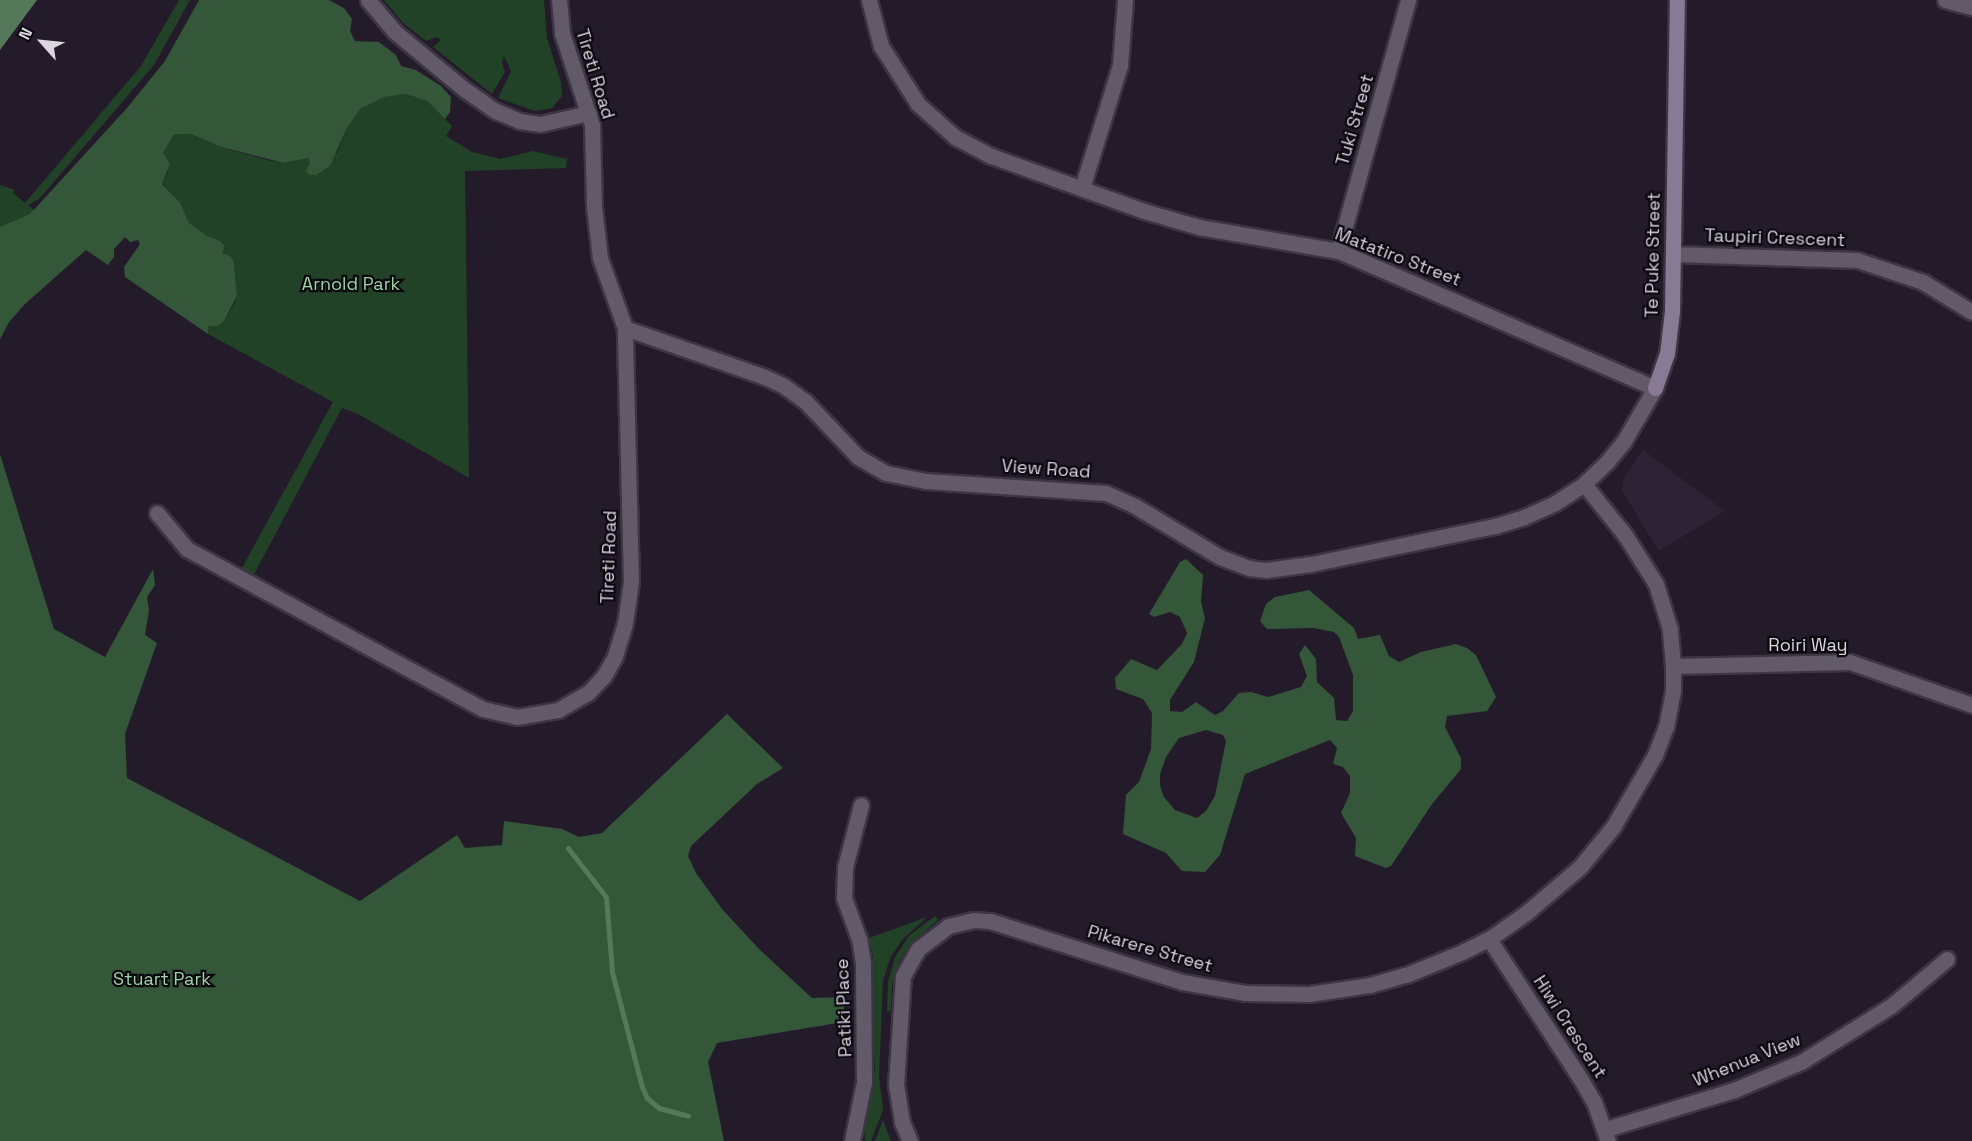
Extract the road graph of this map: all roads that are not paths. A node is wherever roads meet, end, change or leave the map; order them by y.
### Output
1 (368, 0) edge
2 (558, 0) edge
3 (869, 0) edge
4 (1125, 0) edge
5 (1408, 0) edge
6 (1677, 0) edge
7 (1945, 0) edge
8 (1972, 7) edge
9 (589, 113) junction
10 (1082, 188) junction
11 (1338, 251) junction
12 (1674, 254) junction
13 (1972, 312) edge
14 (625, 328) junction
15 (1654, 388) junction
16 (1584, 484) junction
17 (157, 513) dead end
18 (1673, 666) junction
19 (1972, 705) edge
20 (861, 805) dead end
21 (1489, 939) junction
22 (1947, 959) dead end
23 (1607, 1135) edge
24 (852, 1141) edge
25 (910, 1141) edge

1 - 9 street
2 - 9 street, Tireti Road
3 - 10 street, Matatiro Street
4 - 10 street
5 - 11 street, Tuki Street
6 - 12 street, Te Puke Street
7 - 8 street
9 - 14 street, Tireti Road
10 - 11 street, Matatiro Street
11 - 15 street, Matatiro Street
12 - 13 street, Taupiri Crescent
12 - 15 street, Te Puke Street
14 - 16 street, View Road
14 - 17 street, Tireti Road
15 - 16 street, Te Puke Street
16 - 18 street, Pikarere Street
18 - 19 street, Roiri Way
18 - 21 street, Pikarere Street
20 - 24 street, Patiki Place
21 - 23 street, Hiwi Crescent
21 - 25 street, Pikarere Street
22 - 23 street, Whenua View

